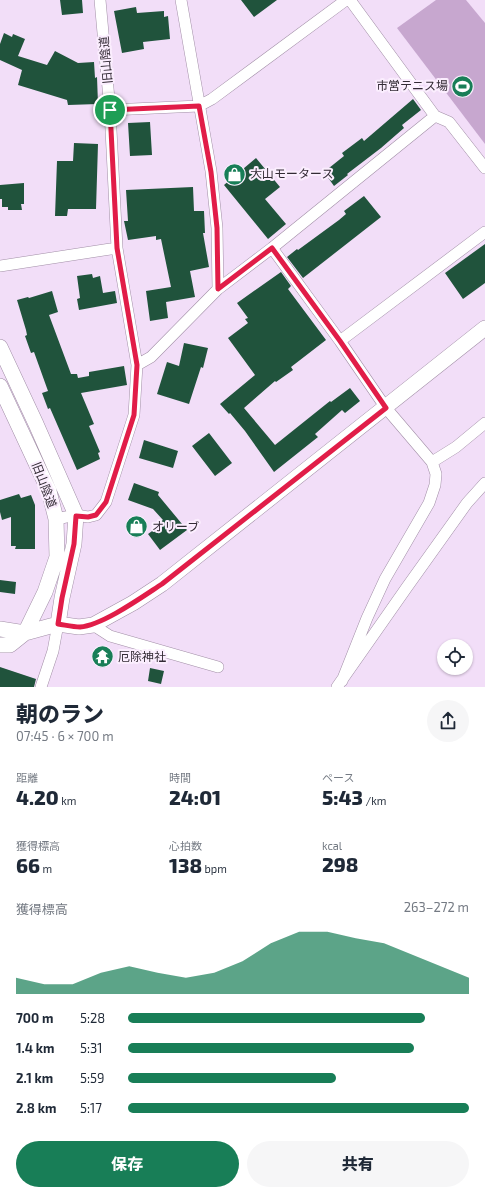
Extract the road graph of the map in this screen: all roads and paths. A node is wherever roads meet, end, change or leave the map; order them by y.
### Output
1 (100, 0) edge
2 (181, 0) edge
3 (346, 0) edge
4 (350, 0) edge
5 (199, 106) junction
6 (110, 110) junction
7 (435, 116) junction
8 (485, 168) edge
9 (485, 232) edge
10 (117, 248) junction
11 (272, 248) junction
12 (0, 266) edge
13 (218, 289) junction
14 (485, 328) edge
15 (340, 341) junction
16 (0, 347) edge
17 (137, 365) junction
18 (0, 386) edge
19 (386, 408) junction
20 (485, 423) edge
21 (432, 462) junction
22 (485, 483) edge
23 (76, 516) junction
24 (56, 519) junction
25 (58, 624) junction
26 (93, 625) junction
27 (0, 629) edge
28 (25, 633) junction
29 (0, 645) edge
30 (218, 667) dead end
31 (340, 684) edge
32 (41, 687) edge

1 - 6 street, 旧山陰道
2 - 5 street
3 - 5 street
4 - 7 street
5 - 6 street
5 - 13 street
6 - 10 street, 旧山陰道
7 - 8 street
7 - 11 street
9 - 15 street
10 - 12 street
10 - 17 street, 旧山陰道
11 - 13 street
11 - 15 street
13 - 17 street
14 - 19 street
15 - 19 street
16 - 23 street
17 - 23 street, 旧山陰道
18 - 24 street, 旧山陰道
19 - 21 street
19 - 26 street
20 - 21 street
21 - 31 street
22 - 31 street
23 - 24 street, 旧山陰道
23 - 25 street
24 - 28 street, 旧山陰道
25 - 26 street
25 - 28 street
25 - 32 street
26 - 30 street
27 - 28 street
28 - 29 street

